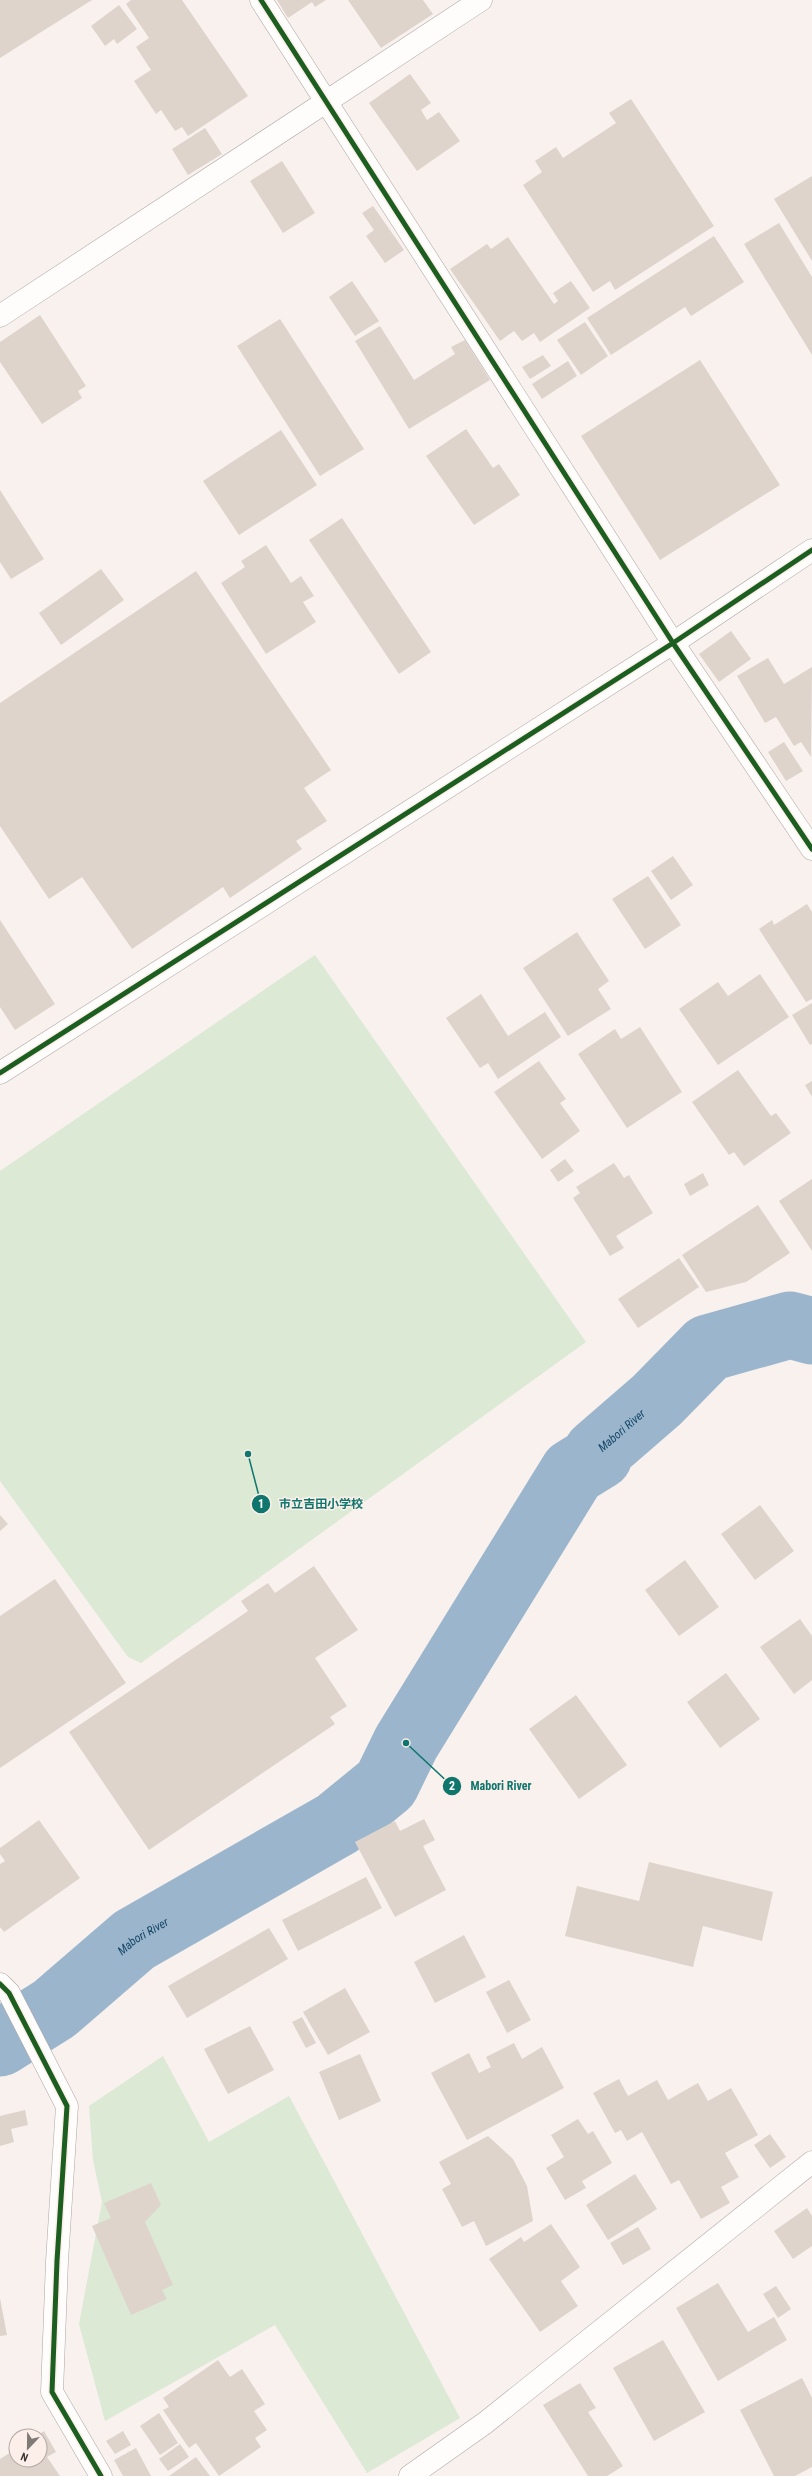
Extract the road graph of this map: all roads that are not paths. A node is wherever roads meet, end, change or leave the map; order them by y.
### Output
1 (261, 0) edge
2 (481, 0) edge
3 (326, 100) junction
4 (0, 316) edge
5 (812, 550) edge
6 (673, 643) junction
7 (812, 849) edge
8 (0, 1073) edge
9 (5, 1988) edge
10 (812, 2162) edge
11 (101, 2476) edge
12 (410, 2476) edge

1 - 3 street
2 - 3 street
3 - 4 street
3 - 6 street
5 - 6 street
6 - 7 street
6 - 8 street
9 - 11 street
10 - 12 street

